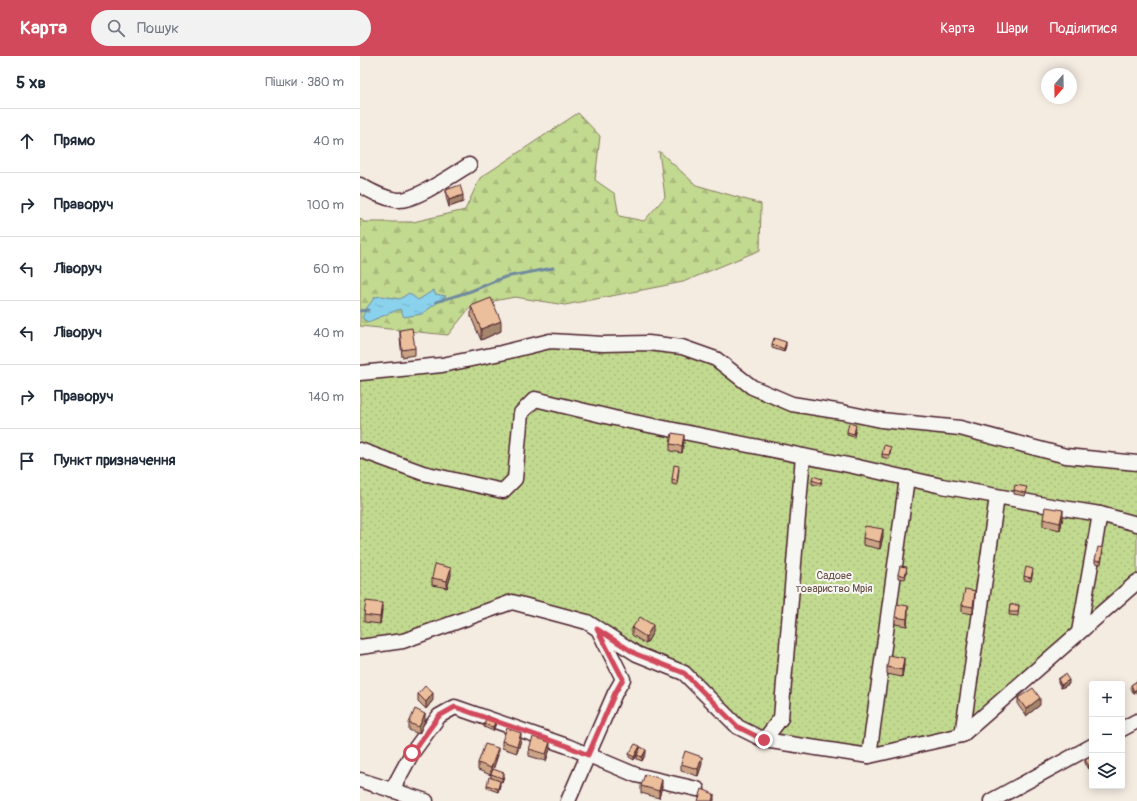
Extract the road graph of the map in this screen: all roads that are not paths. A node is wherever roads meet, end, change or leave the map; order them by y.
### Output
1 (469, 165) dead end
2 (360, 185) edge
3 (360, 373) edge
4 (360, 450) edge
5 (803, 456) junction
6 (1137, 463) edge
7 (908, 478) junction
8 (997, 497) junction
9 (1100, 514) junction
10 (1137, 524) edge
11 (1137, 582) edge
12 (597, 629) junction
13 (1079, 632) junction
14 (360, 647) edge
15 (1137, 721) edge
16 (1125, 727) edge
17 (962, 734) junction
18 (764, 740) junction
19 (1089, 748) edge
20 (588, 755) junction
21 (869, 756) junction
22 (360, 780) edge
23 (697, 789) dead end
24 (392, 790) junction
25 (426, 801) edge
26 (568, 801) edge
27 (991, 801) edge

1 - 2 street
3 - 6 street
4 - 5 street
5 - 7 street
5 - 18 street
7 - 8 street
7 - 21 street
8 - 9 street
8 - 17 street
9 - 10 street
9 - 13 street
11 - 13 street
12 - 14 street
12 - 18 street
12 - 20 street
13 - 17 street
15 - 16 street
17 - 21 street
18 - 21 street
19 - 27 street
20 - 23 street
20 - 24 street
20 - 26 street
22 - 24 street
24 - 25 street

